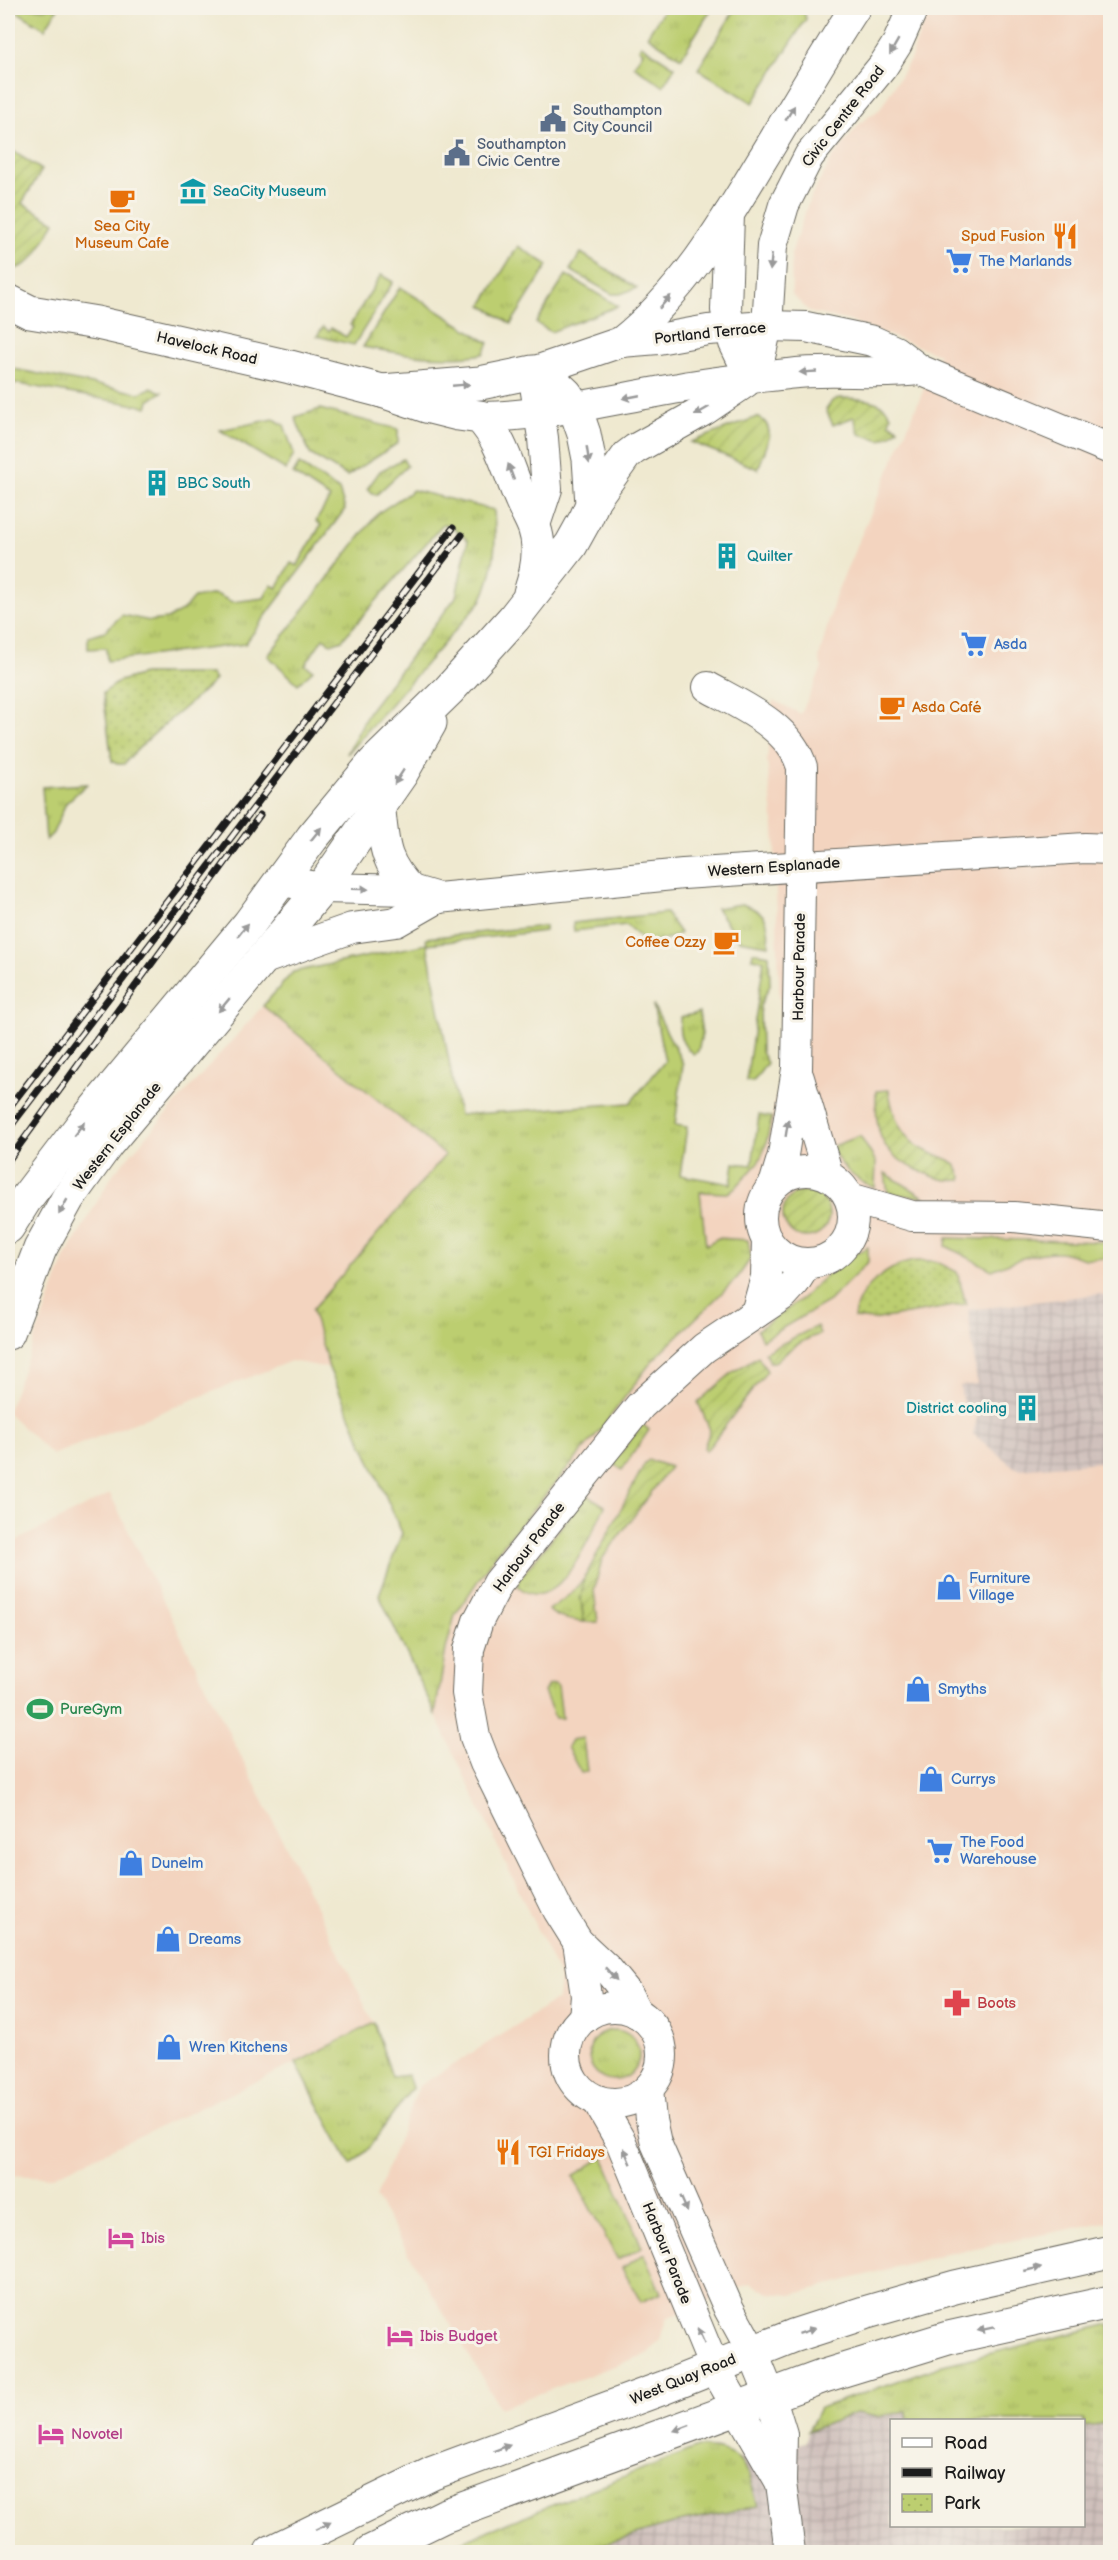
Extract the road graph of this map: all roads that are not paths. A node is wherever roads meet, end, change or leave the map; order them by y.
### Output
1 (913, 8) edge
2 (849, 10) edge
3 (729, 214) junction
4 (15, 310) edge
5 (767, 326) junction
6 (729, 328) junction
7 (621, 342) junction
8 (920, 370) junction
9 (532, 372) junction
10 (751, 378) junction
11 (382, 391) junction
12 (575, 408) junction
13 (540, 412) junction
14 (480, 417) junction
15 (1110, 449) edge
16 (592, 504) junction
17 (535, 525) junction
18 (529, 597) junction
19 (708, 687) dead end
20 (449, 690) junction
21 (380, 806) junction
22 (1110, 849) edge
23 (801, 865) junction
24 (281, 881) junction
25 (425, 894) junction
26 (315, 896) junction
27 (352, 928) junction
28 (261, 960) junction
29 (797, 1069) junction
30 (828, 1175) junction
31 (774, 1185) junction
32 (850, 1198) junction
33 (912, 1216) junction
34 (1109, 1225) edge
35 (8, 1227) edge
36 (851, 1232) junction
37 (767, 1240) junction
38 (807, 1263) junction
39 (756, 1313) junction
40 (8, 1333) edge
41 (578, 1942) junction
42 (637, 2013) junction
43 (584, 2018) junction
44 (648, 2089) junction
45 (597, 2100) junction
46 (1110, 2252) edge
47 (1110, 2302) edge
48 (752, 2352) junction
49 (714, 2367) junction
50 (770, 2395) junction
51 (737, 2407) junction
52 (781, 2482) junction
53 (271, 2553) edge
54 (370, 2553) edge
55 (790, 2553) edge

1 -> 5 street, Civic Centre Road
3 -> 2 street
3 - 6 street
7 -> 3 street
4 - 11 main road, Havelock Road
5 - 6 street, Portland Terrace
5 - 8 street, Portland Terrace
5 - 10 street, Civic Centre Road
6 - 7 street, Portland Terrace
6 - 10 street
7 - 9 street, Portland Terrace
8 -> 10 street
8 - 15 street, Portland Terrace
11 -> 9 main road, Havelock Road
9 - 12 main road
9 - 13 street, Western Esplanade
10 -> 12 street
10 -> 16 street
11 - 14 main road, Havelock Road
12 - 13 street
12 -> 16 main road
13 - 14 street, Havelock Road
13 - 17 street, Western Esplanade
17 -> 14 main road
16 - 18 main road, Western Esplanade
17 - 18 main road, Western Esplanade
18 - 20 main road, Western Esplanade
19 - 23 street, Harbour Parade
20 -> 21 main road, Western Esplanade
24 -> 20 main road, Western Esplanade
21 - 25 street
21 - 26 main road, Western Esplanade
22 - 23 street, Western Esplanade
23 - 25 street, Western Esplanade
23 - 29 street, Harbour Parade
24 - 26 street, Western Esplanade
35 -> 24 main road, Western Esplanade
26 -> 25 street, Western Esplanade
25 - 27 street, Western Esplanade
26 - 27 street, Western Esplanade
26 - 28 main road, Western Esplanade
27 - 28 street, Western Esplanade
28 -> 40 main road, Western Esplanade
29 - 30 street, Harbour Parade
31 -> 29 street, Harbour Parade
30 - 31 street
30 - 32 street
31 - 37 street
32 - 33 street
32 - 36 street
33 - 34 street
33 - 36 street
36 - 38 street
37 - 38 street
37 - 39 street
38 - 39 street, Harbour Parade
39 - 41 street, Harbour Parade
41 -> 42 street, Harbour Parade
41 - 43 street, Harbour Parade
42 - 43 street
42 - 44 street
43 - 45 street
44 - 45 street
44 -> 48 street
49 -> 45 street, Harbour Parade
48 -> 46 main road, West Quay Road
47 -> 50 main road
48 - 49 main road, West Quay Road
48 - 50 street
49 - 51 street, Harbour Parade
53 -> 49 main road, West Quay Road
50 - 51 main road
50 - 52 street
51 - 52 street, Harbour Parade
51 -> 54 main road
52 - 55 street

